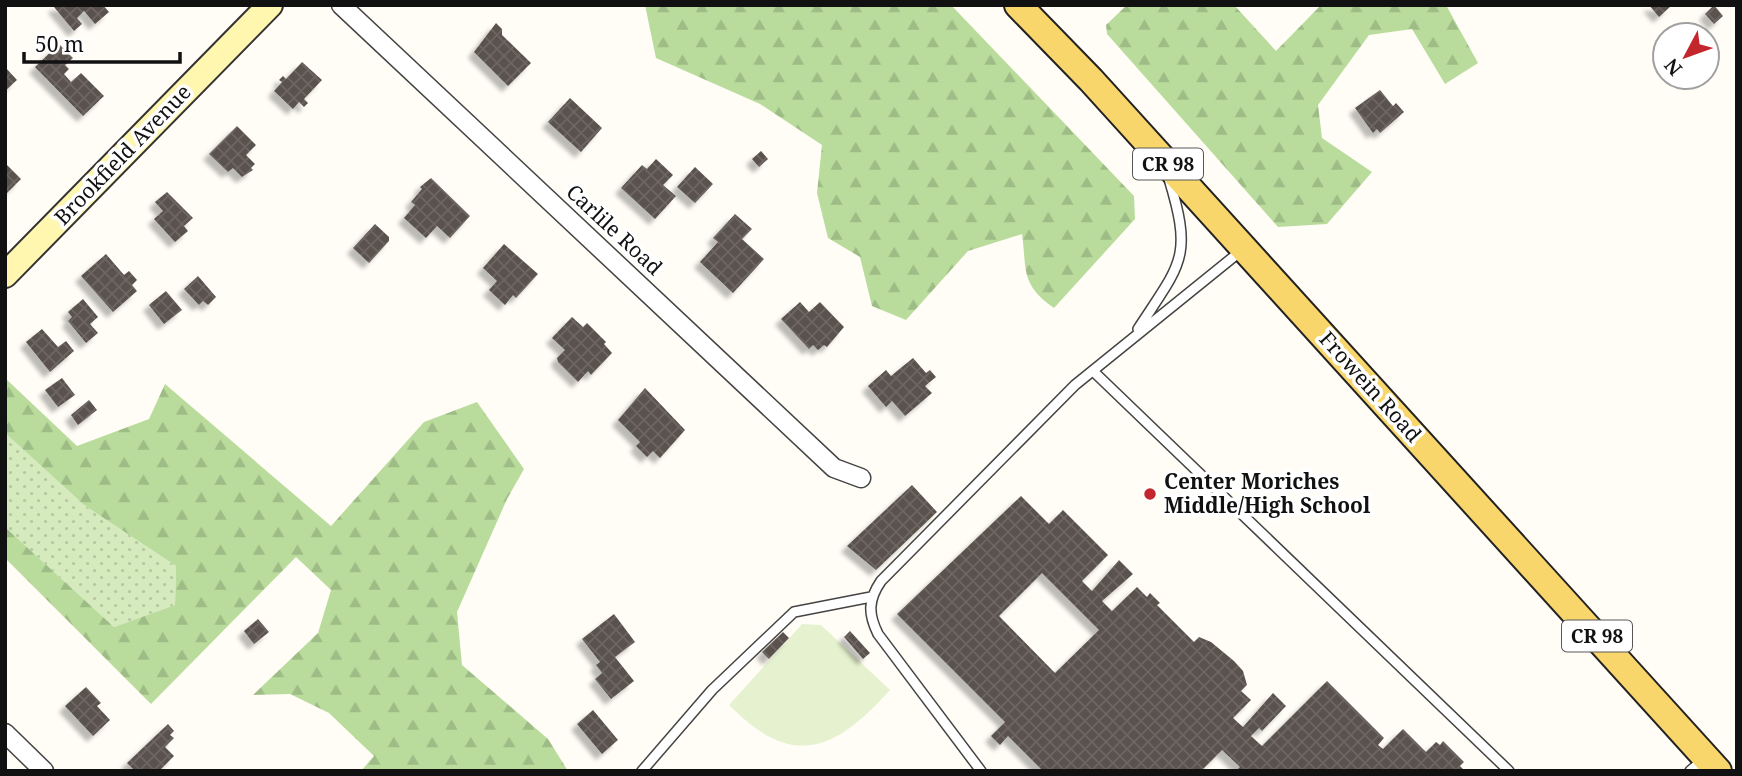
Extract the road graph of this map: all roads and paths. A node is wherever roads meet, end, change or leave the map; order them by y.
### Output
1 (270, 5) edge
2 (341, 5) edge
3 (1018, 5) edge
4 (1164, 160) junction
5 (1244, 249) junction
6 (5, 275) edge
7 (1133, 337) junction
8 (1093, 370) junction
9 (861, 478) dead end
10 (871, 597) junction
11 (5, 733) edge
12 (1705, 766) edge
13 (44, 771) edge
14 (642, 771) edge
15 (981, 771) edge
16 (1510, 771) edge

1 - 6 main road, Brookfield Avenue
2 - 9 street, Carlile Road
3 - 4 main road, Frowein Road / CR 98
4 - 5 main road, Frowein Road / CR 98
4 - 7 lane
5 - 7 lane
5 - 12 main road, Frowein Road / CR 98
7 - 8 lane
8 - 10 lane
8 - 16 lane
10 - 14 lane
10 - 15 lane
11 - 13 street

